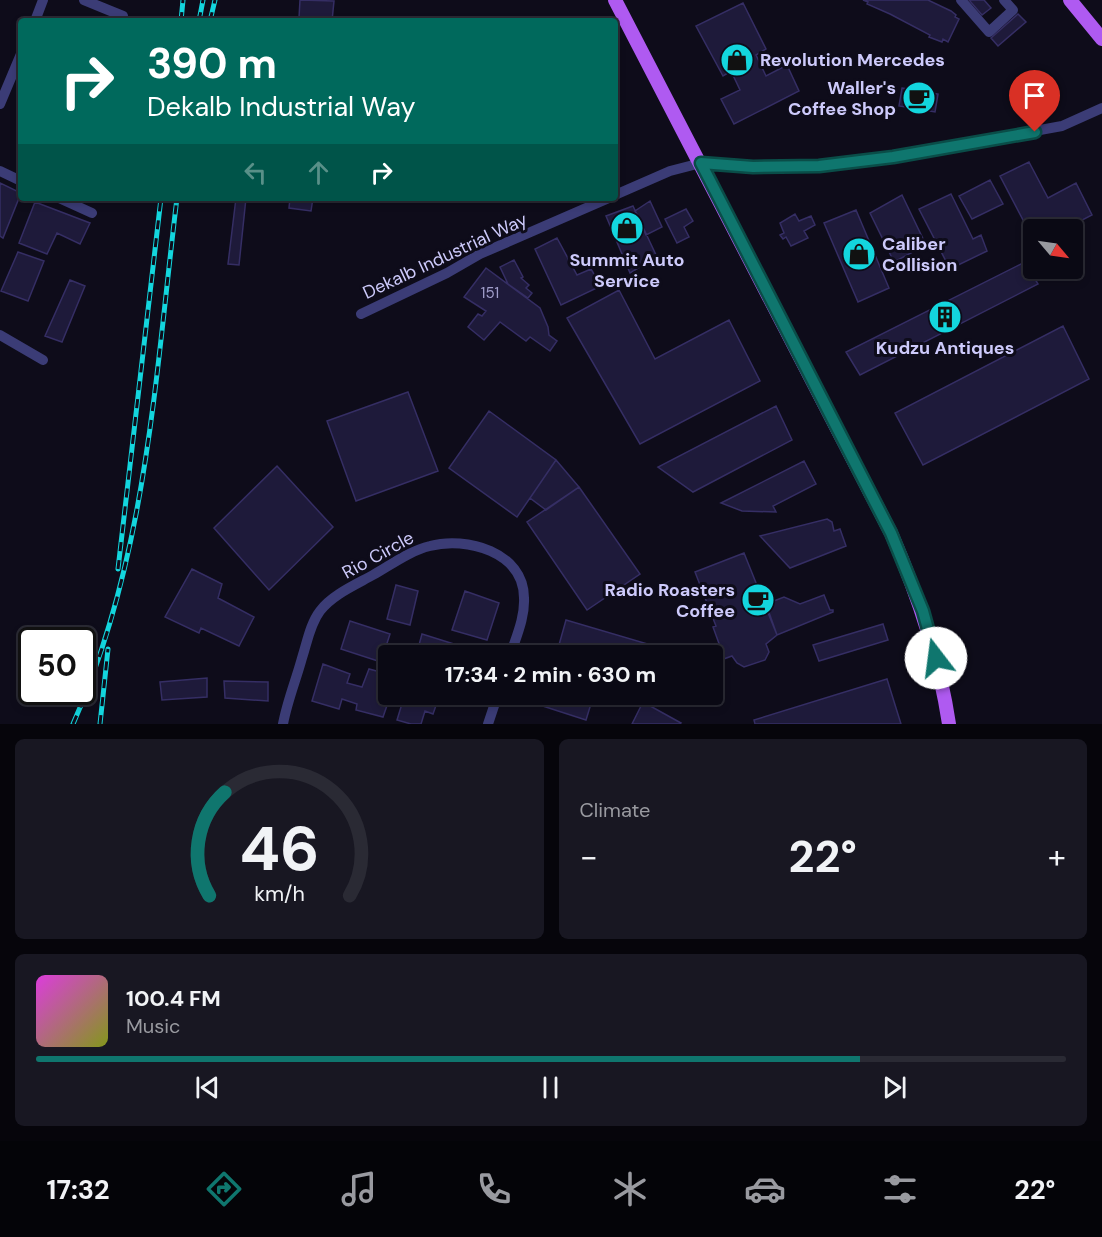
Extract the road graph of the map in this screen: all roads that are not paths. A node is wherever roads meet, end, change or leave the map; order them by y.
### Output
1 (43, 0) edge
2 (84, 0) edge
3 (615, 0) edge
4 (961, 0) edge
5 (1004, 0) edge
6 (1070, 0) edge
7 (123, 16) dead end
8 (35, 18) edge
9 (1102, 39) edge
10 (18, 61) edge
11 (0, 104) edge
12 (1102, 108) edge
13 (701, 163) junction
14 (0, 171) edge
15 (18, 180) edge
16 (618, 194) edge
17 (66, 201) edge
18 (602, 201) edge
19 (92, 213) dead end
20 (362, 314) dead end
21 (0, 335) edge
22 (43, 360) dead end
23 (513, 645) edge
24 (494, 705) edge
25 (283, 724) edge
26 (488, 724) edge
27 (949, 724) edge

1 - 8 street
2 - 7 street
3 - 13 main road
4 - 5 street
6 - 9 main road
10 - 11 street
12 - 13 street
13 - 16 street
13 - 27 main road
14 - 15 street
17 - 19 street
18 - 20 street, Dekalb Industrial Way
21 - 22 street
23 - 25 street, Rio Circle
24 - 26 street

